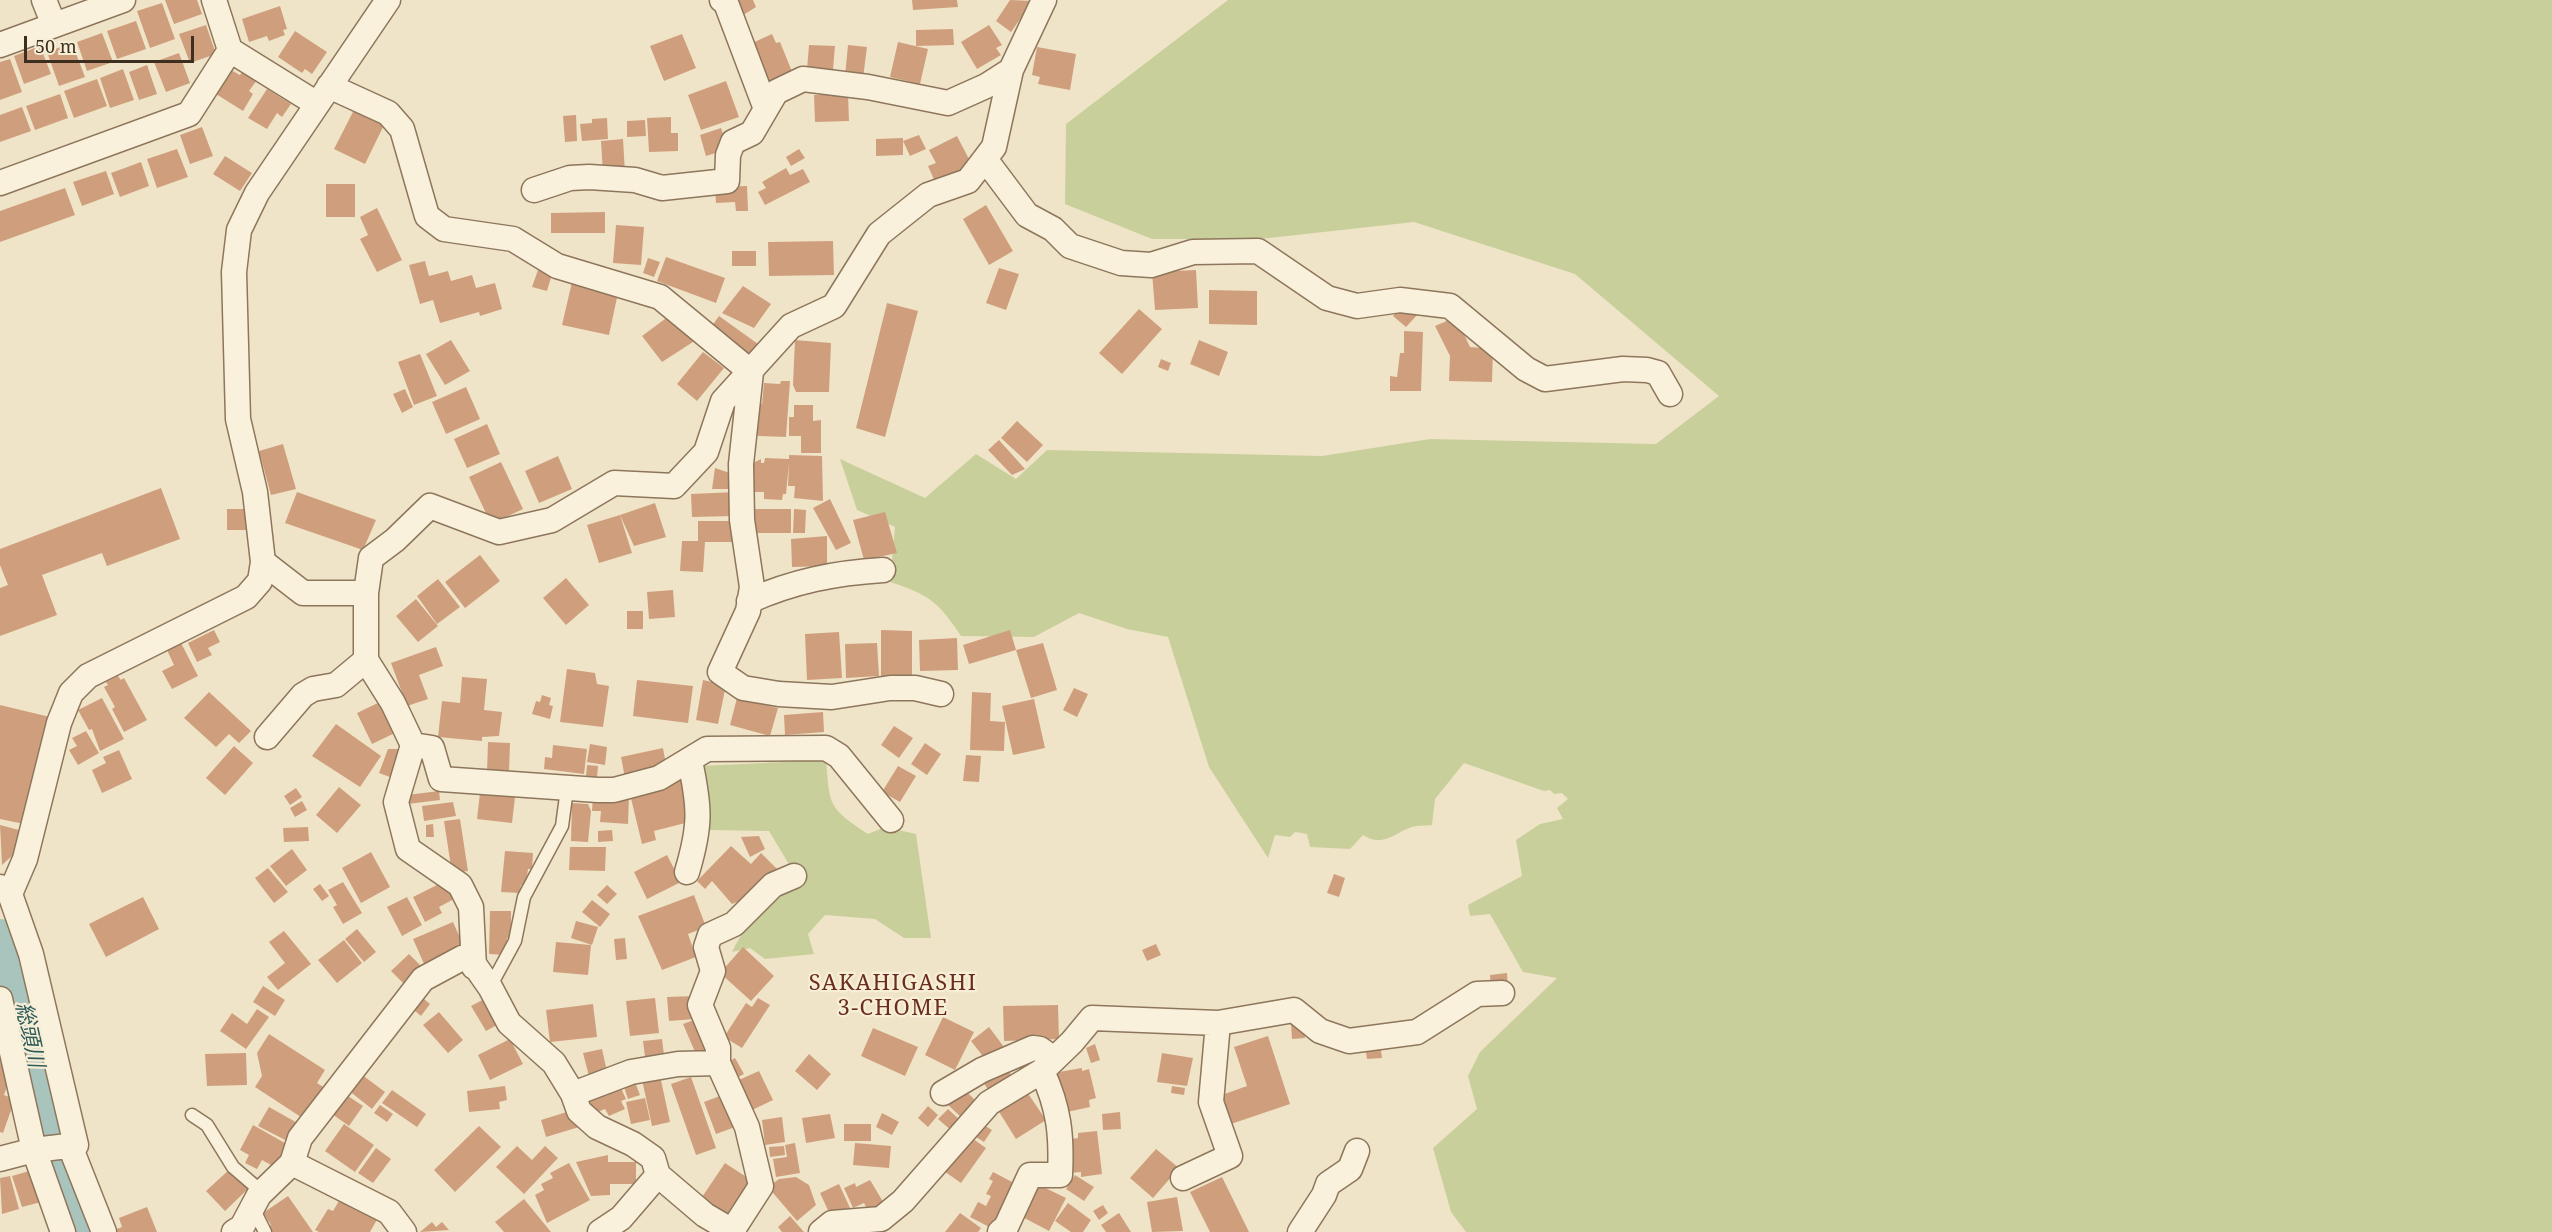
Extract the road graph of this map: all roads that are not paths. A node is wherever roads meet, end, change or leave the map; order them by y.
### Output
1 (44, 0) edge
2 (123, 0) edge
3 (214, 0) edge
4 (388, 0) edge
5 (722, 0) edge
6 (1044, 0) edge
7 (54, 25) junction
8 (0, 45) edge
9 (230, 50) junction
10 (1011, 70) junction
11 (323, 95) junction
12 (766, 109) junction
13 (985, 159) junction
14 (0, 183) edge
15 (534, 190) dead end
16 (751, 372) junction
17 (1670, 394) dead end
18 (263, 562) junction
19 (883, 570) dead end
20 (366, 593) junction
21 (749, 601) junction
22 (366, 660) junction
23 (941, 694) dead end
24 (267, 737) dead end
25 (413, 745) junction
26 (690, 761) junction
27 (567, 789) junction
28 (891, 820) dead end
29 (687, 872) dead end
30 (794, 876) dead end
31 (5, 891) edge
32 (474, 968) junction
33 (490, 987) junction
34 (1502, 993) dead end
35 (0, 999) edge
36 (1218, 1023) junction
37 (718, 1063) junction
38 (1048, 1065) junction
39 (943, 1093) dead end
40 (573, 1094) junction
41 (192, 1116) dead end
42 (76, 1145) junction
43 (34, 1150) junction
44 (1357, 1151) dead end
45 (0, 1159) edge
46 (292, 1163) junction
47 (658, 1175) junction
48 (1183, 1178) dead end
49 (257, 1202) junction
50 (63, 1232) edge
51 (104, 1232) edge
52 (234, 1232) edge
53 (264, 1232) edge
54 (404, 1232) edge
55 (600, 1232) edge
56 (733, 1232) edge
57 (821, 1232) edge
58 (1000, 1232) edge
59 (1300, 1232) edge

1 - 7 street
2 - 7 street
3 - 9 street
4 - 11 street
5 - 12 street
6 - 10 street
7 - 8 street
9 - 11 street
9 - 14 street
10 - 12 street
10 - 13 street
11 - 16 street
11 - 18 street
12 - 15 street
13 - 16 street
13 - 17 street
16 - 20 street
16 - 21 street
18 - 20 street
18 - 31 street
19 - 21 street
20 - 22 street
21 - 23 street
22 - 24 street
22 - 25 street
25 - 27 street
25 - 32 street
26 - 27 street
26 - 28 street
26 - 29 street
27 - 33 lane
30 - 37 street
31 - 42 street
32 - 33 street
32 - 46 street
33 - 40 street
34 - 36 street
35 - 43 street
36 - 38 street
36 - 48 street
37 - 40 street
37 - 56 street
38 - 39 street
38 - 57 street
38 - 58 street
40 - 47 street
41 - 49 lane
42 - 43 street
42 - 51 street
43 - 45 street
43 - 50 street
44 - 59 street
46 - 49 street
46 - 54 street
47 - 55 street
47 - 56 street
49 - 52 street
49 - 53 lane

